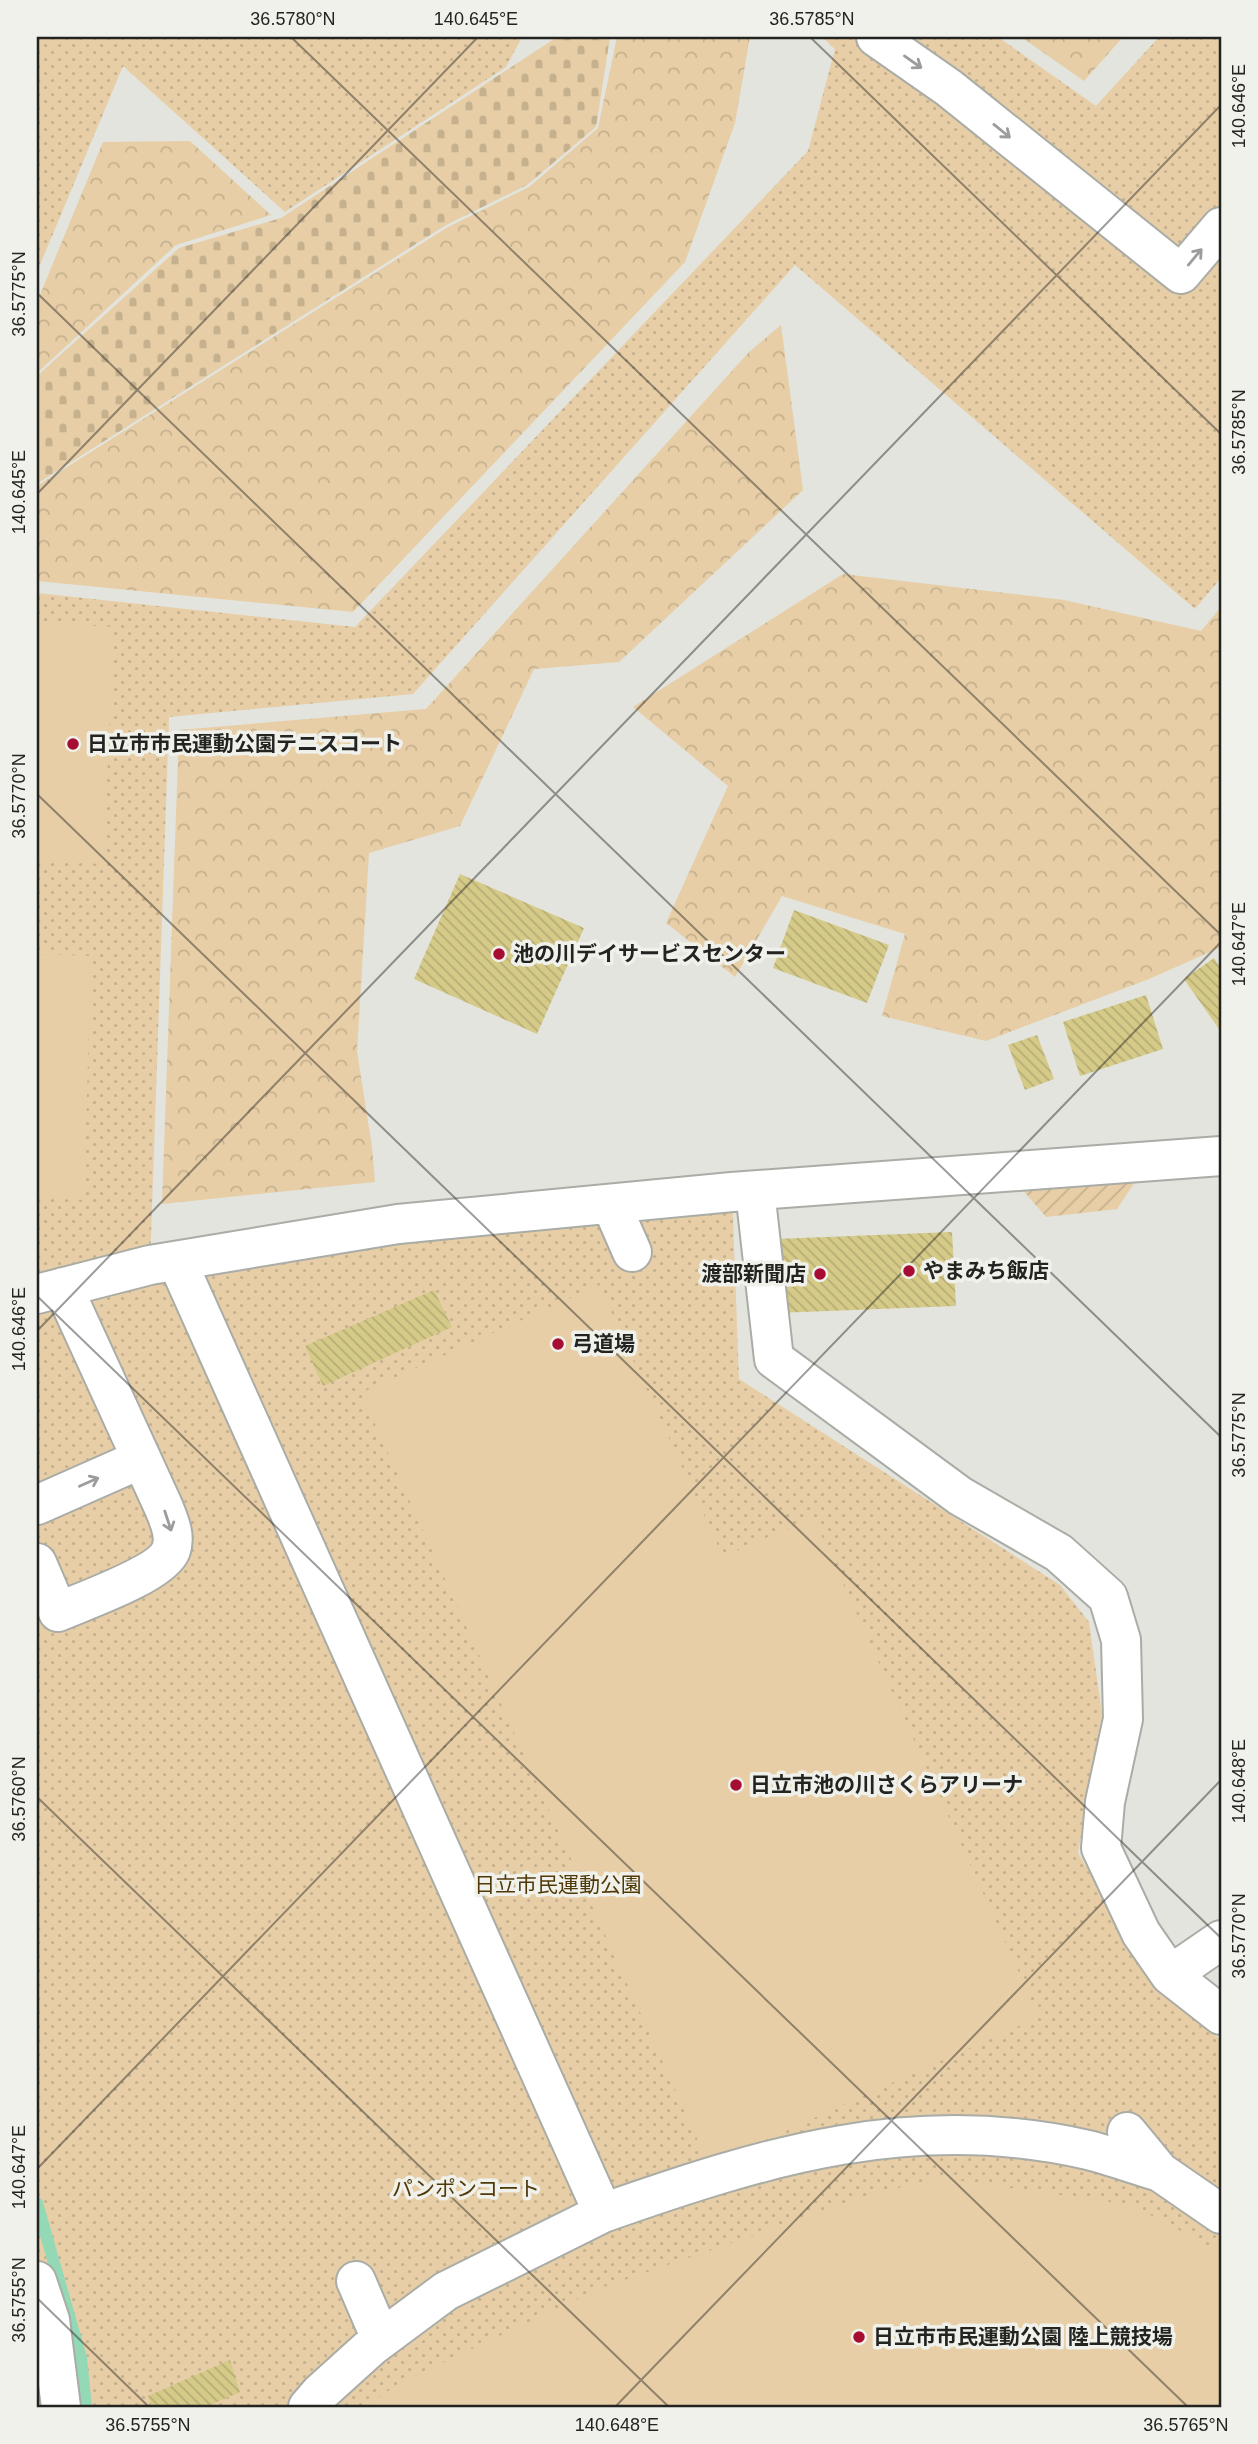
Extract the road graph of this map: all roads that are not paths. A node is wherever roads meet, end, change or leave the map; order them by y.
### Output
1 (876, 37) edge
2 (1221, 227) edge
3 (1221, 1156) edge
4 (755, 1191) junction
5 (611, 1203) junction
6 (632, 1252) dead end
7 (177, 1261) junction
8 (50, 1291) edge
9 (141, 1459) junction
10 (37, 1505) edge
11 (37, 1563) edge
12 (1221, 1940) edge
13 (1170, 1975) junction
14 (1221, 2015) edge
15 (1126, 2132) dead end
16 (1160, 2172) junction
17 (603, 2213) junction
18 (1221, 2214) edge
19 (37, 2281) edge
20 (356, 2281) dead end
21 (381, 2339) junction
22 (61, 2407) edge
23 (307, 2407) edge

1 -> 2 street
3 - 4 street
4 - 5 street
4 - 13 street
5 - 6 street
5 - 7 street
7 - 8 street
7 - 17 street
8 - 9 street
10 -> 9 street
9 -> 11 street
12 - 13 street
13 - 14 street
15 - 16 street
16 - 17 street
16 - 18 street
17 - 21 street
19 - 22 street
20 - 21 street
21 - 23 street

